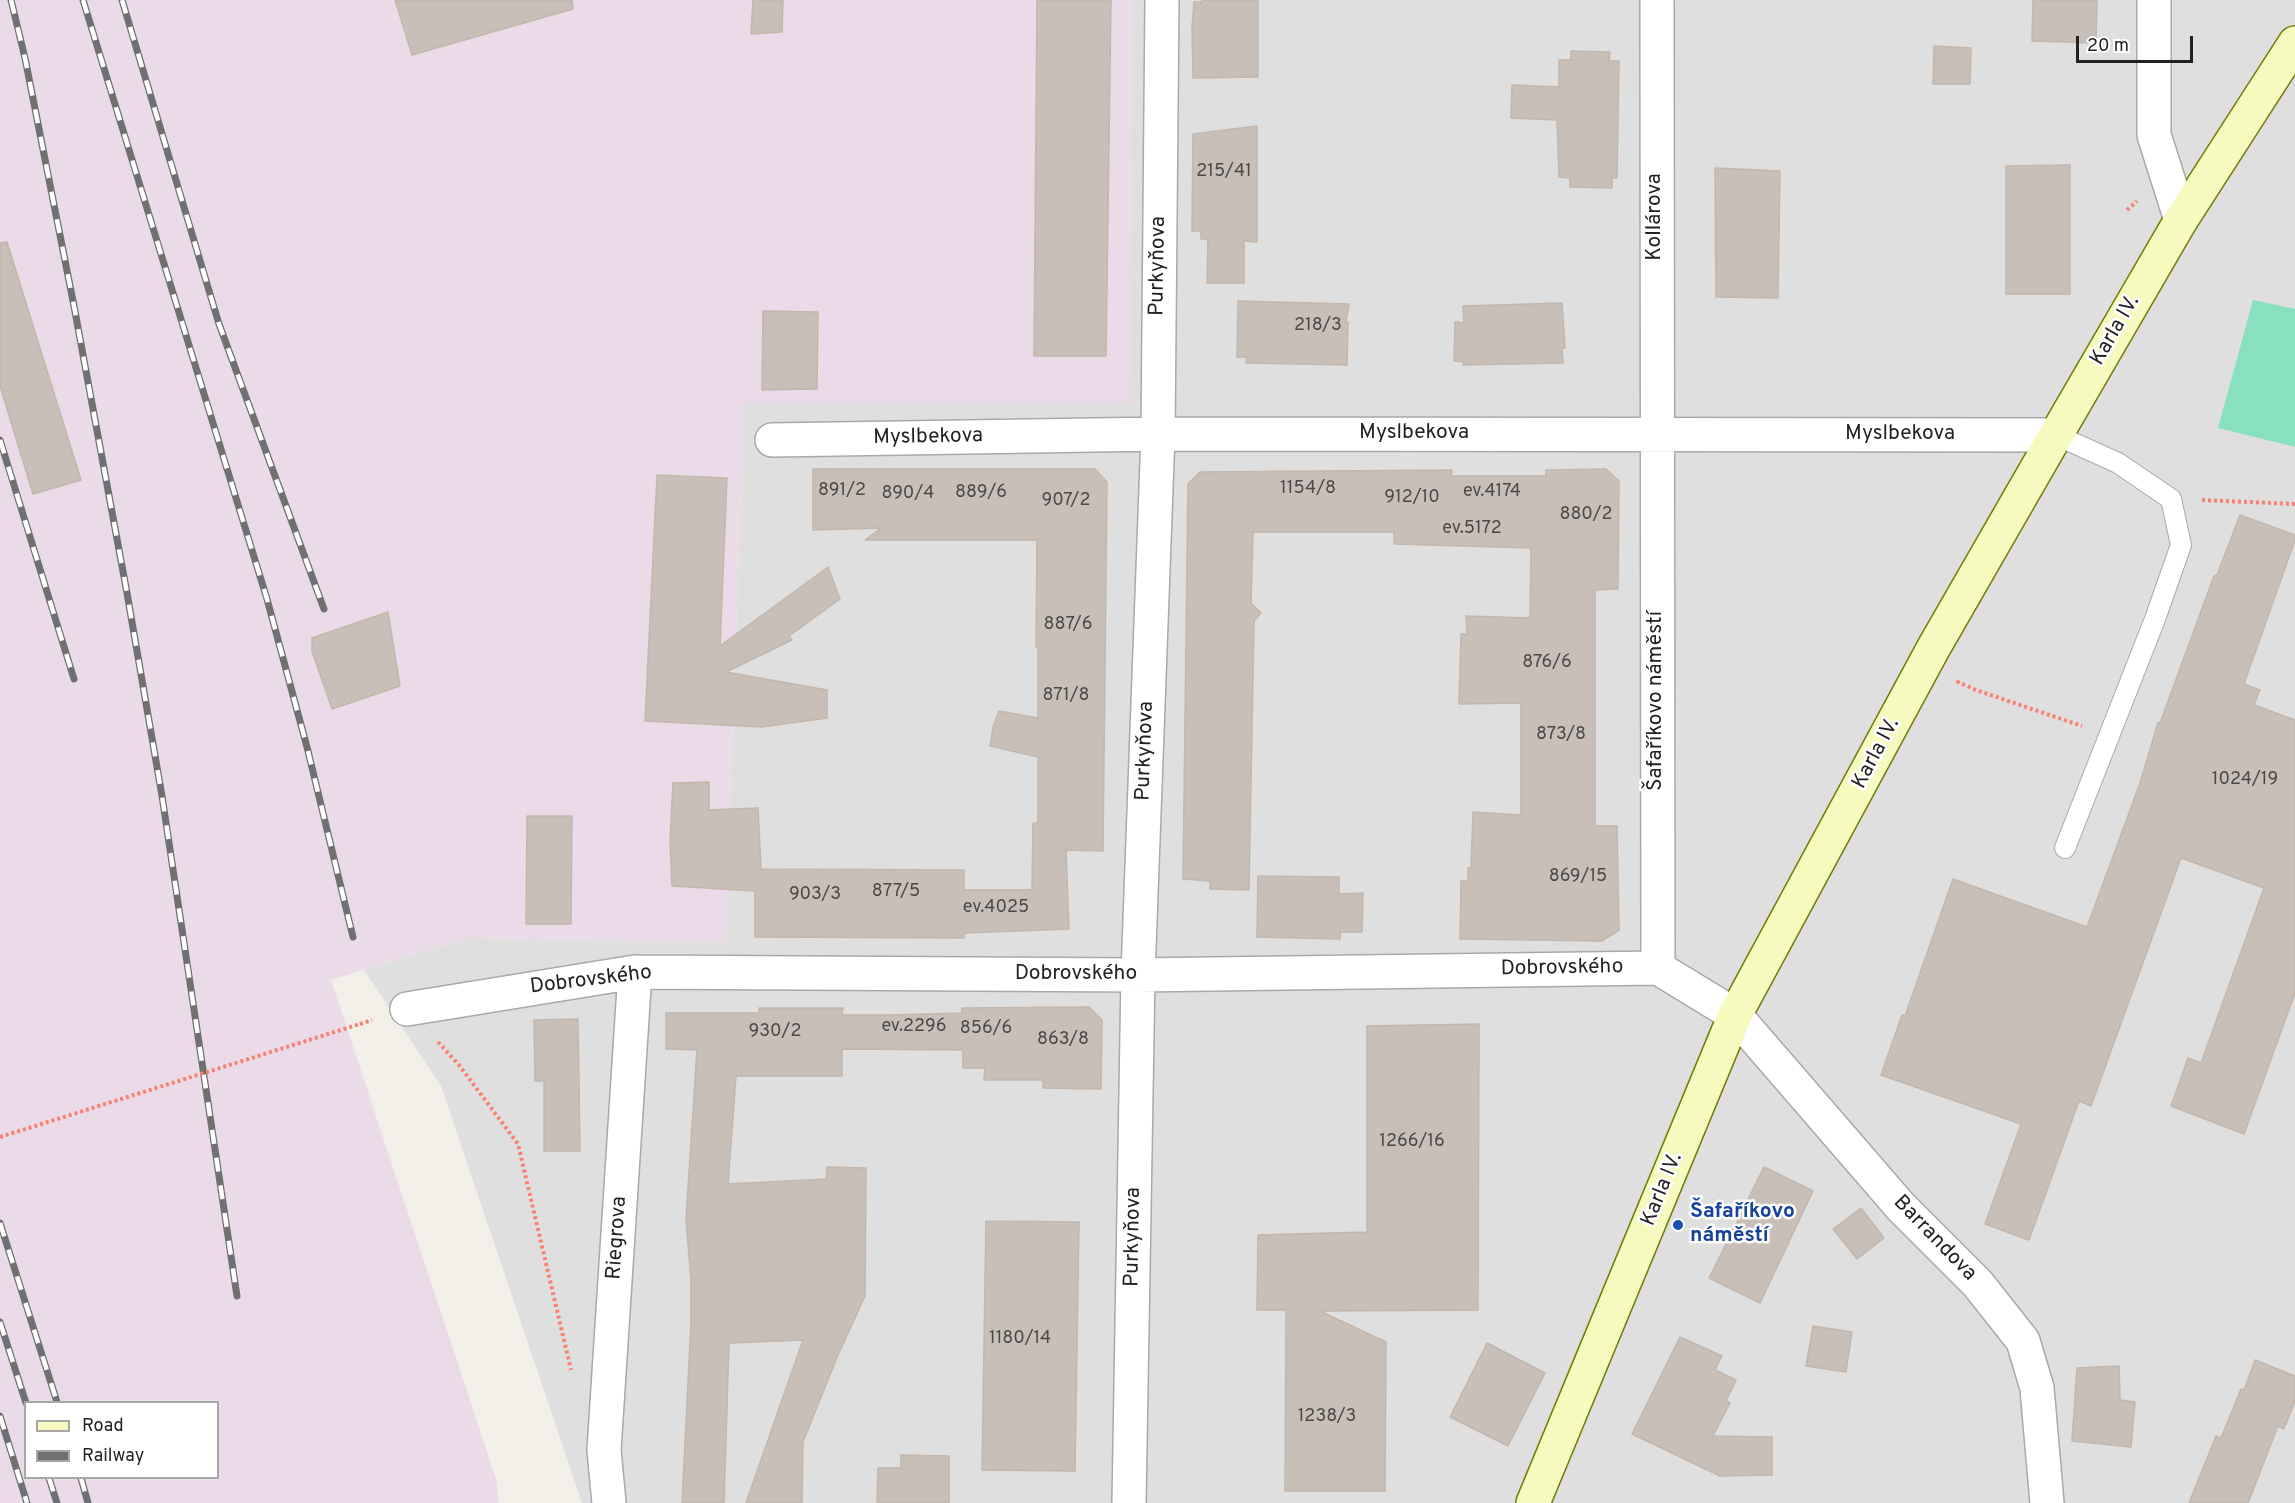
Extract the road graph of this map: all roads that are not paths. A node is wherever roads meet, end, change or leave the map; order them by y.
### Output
1 (1162, 0) edge
2 (1657, 0) edge
3 (2154, 0) edge
4 (2295, 43) edge
5 (2181, 220) junction
6 (1656, 434) junction
7 (1158, 435) junction
8 (2056, 435) junction
9 (772, 440) dead end
10 (2065, 848) dead end
11 (1658, 968) junction
12 (634, 972) junction
13 (1138, 975) junction
14 (407, 1009) road end
15 (1736, 1015) junction
16 (609, 1503) edge
17 (1129, 1503) edge
18 (1533, 1503) edge
19 (2047, 1503) edge

1 - 7 street, Purkyňova
2 - 6 street, Kollárova
3 - 5 street
4 - 5 street, Karla IV.
5 - 8 street, Karla IV.
6 - 7 street, Myslbekova
6 - 8 street, Myslbekova
6 - 11 street, Šafaříkovo náměstí
7 - 9 street, Myslbekova
7 - 13 street, Purkyňova
8 - 10 lane
8 - 15 street, Karla IV.
11 - 13 street, Dobrovského
11 - 15 street
12 - 13 street, Dobrovského
12 - 14 street, Dobrovského
12 - 16 street, Riegrova
13 - 17 street, Purkyňova
15 - 18 street, Karla IV.
15 - 19 street, Barrandova

